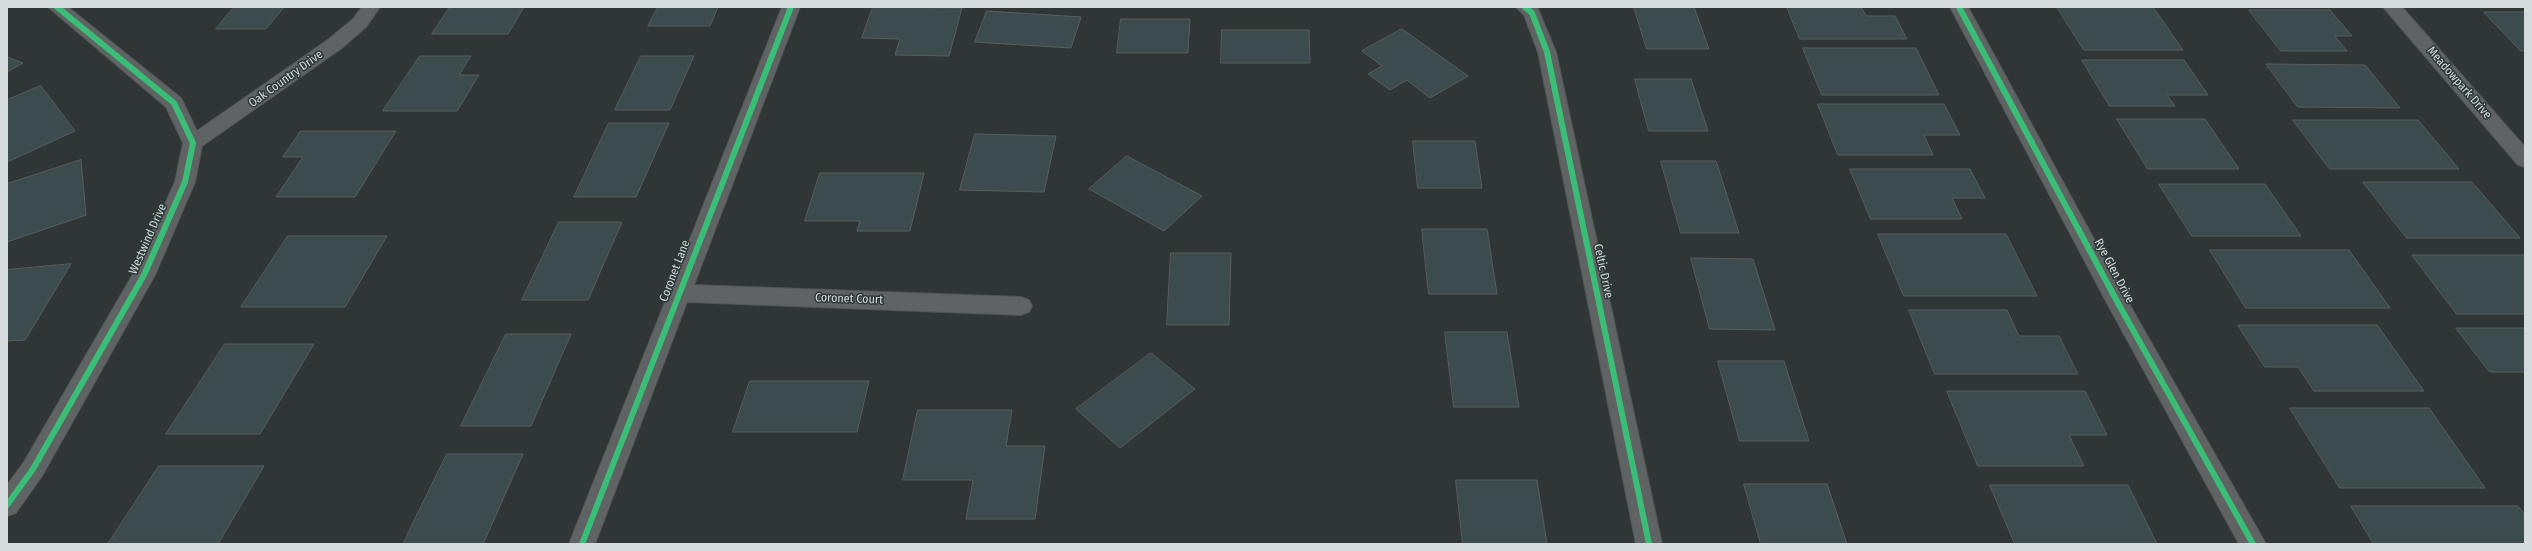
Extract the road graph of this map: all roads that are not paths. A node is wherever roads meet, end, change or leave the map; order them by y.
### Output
1 (57, 7) edge
2 (371, 7) edge
3 (791, 7) edge
4 (1525, 7) edge
5 (1959, 7) edge
6 (2392, 7) edge
7 (193, 143) junction
8 (2525, 160) edge
9 (678, 293) junction
10 (1021, 306) dead end
11 (7, 505) edge
12 (582, 544) edge
13 (1649, 544) edge
14 (2253, 544) edge

1 - 7 street
2 - 7 street, Oak Country Drive
3 - 9 street, Coronet Lane
4 - 13 street, Celtic Drive
5 - 14 street, Rye Glen Drive
6 - 8 street, Meadowpark Drive
7 - 11 street, Westwind Drive
9 - 10 street, Coronet Court
9 - 12 street, Coronet Lane

